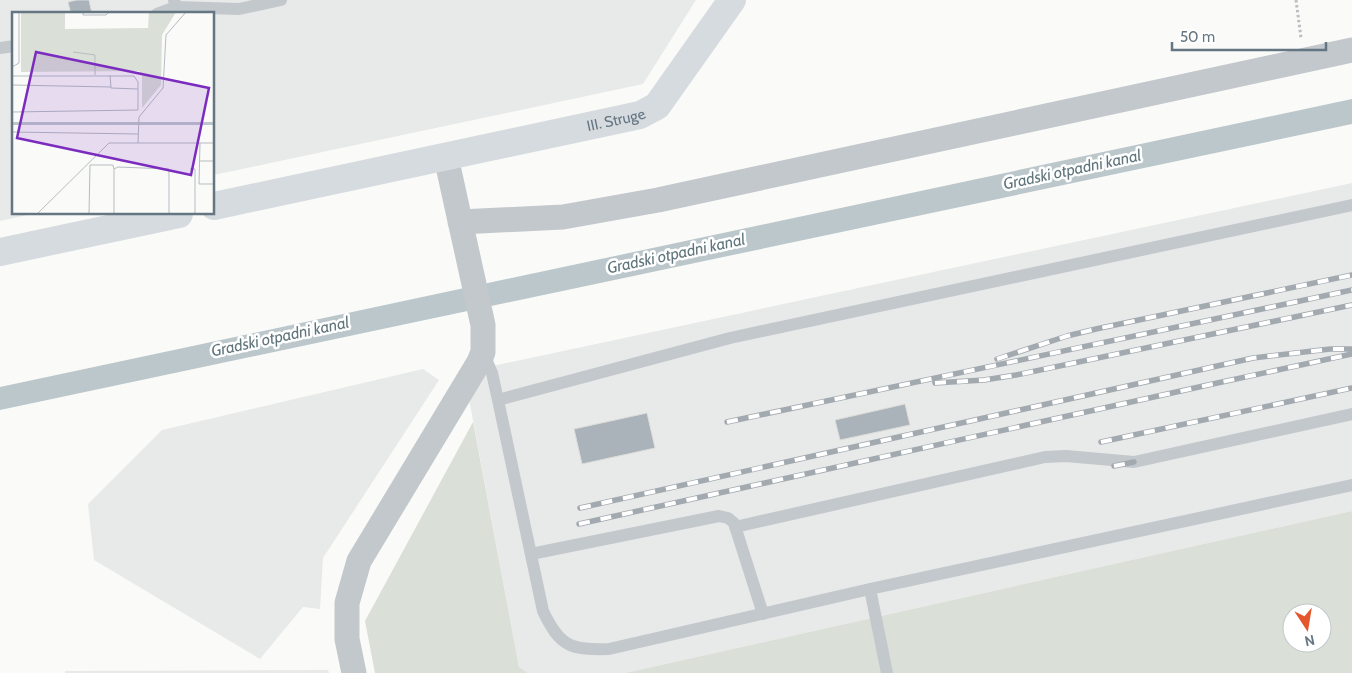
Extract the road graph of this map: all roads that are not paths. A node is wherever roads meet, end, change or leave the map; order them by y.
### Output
1 (281, 0) edge
2 (732, 0) edge
3 (175, 4) edge
4 (161, 12) edge
5 (1352, 50) edge
6 (446, 157) junction
7 (1352, 205) edge
8 (215, 206) edge
9 (174, 215) edge
10 (460, 222) junction
11 (0, 252) edge
12 (483, 352) junction
13 (498, 400) junction
14 (1352, 414) edge
15 (1352, 485) edge
16 (736, 527) junction
17 (531, 554) junction
18 (870, 590) junction
19 (764, 614) junction
20 (354, 673) edge
21 (887, 673) edge

1 - 3 lane
2 - 6 street, III. Struge
3 - 4 lane
5 - 10 street
6 - 8 street, III. Struge
6 - 10 street
7 - 13 lane
9 - 11 street
10 - 12 street
12 - 13 lane
12 - 20 street
13 - 17 lane
14 - 16 lane
15 - 18 lane
16 - 17 lane
16 - 19 lane
17 - 19 lane
18 - 19 lane
18 - 21 lane

